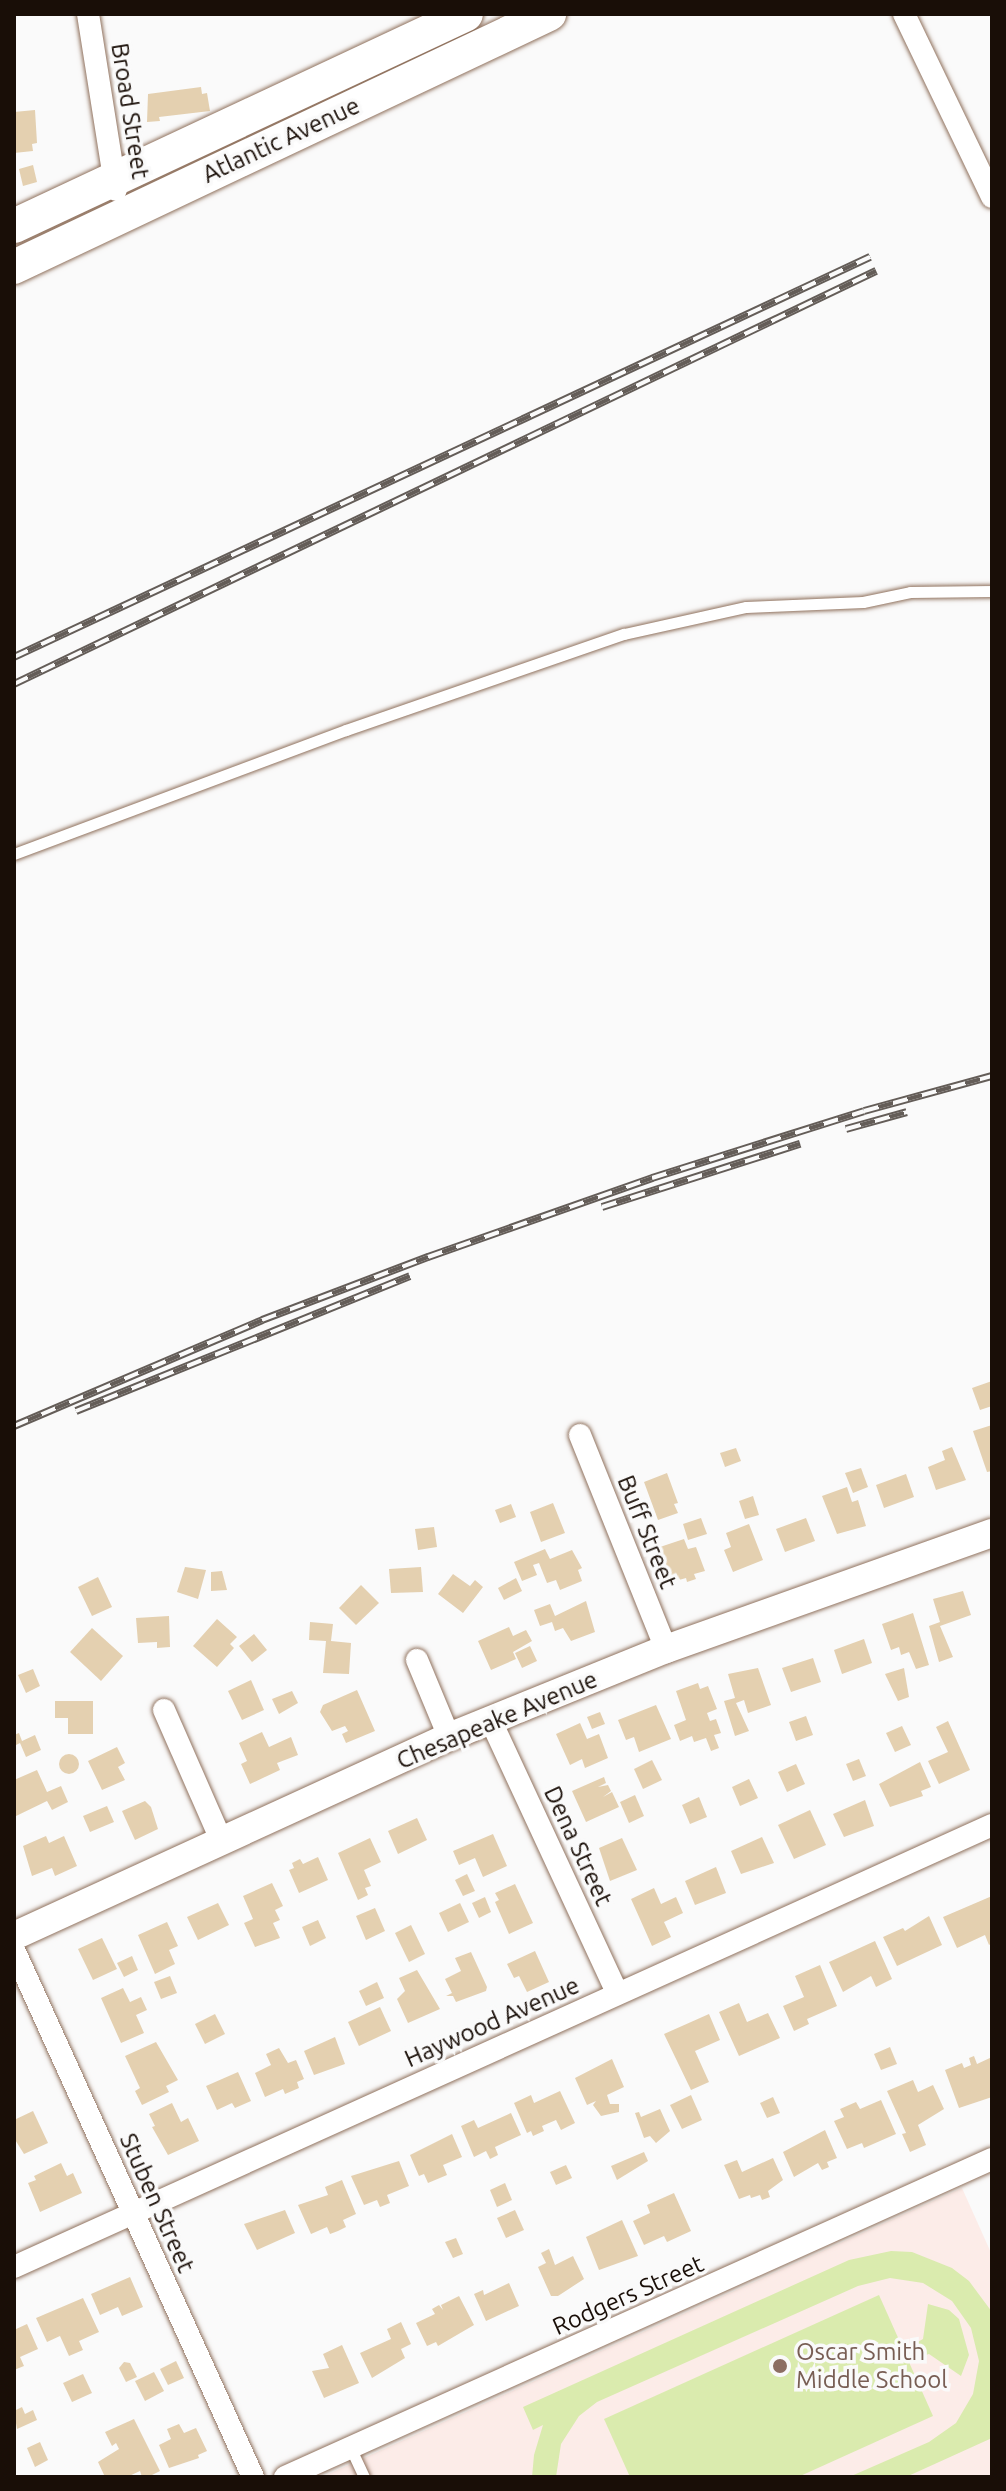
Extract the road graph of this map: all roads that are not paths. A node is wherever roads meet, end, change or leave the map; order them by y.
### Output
1 (88, 14) edge
2 (466, 14) edge
3 (549, 14) edge
4 (904, 14) edge
5 (115, 180) junction
6 (992, 197) edge
7 (119, 217) junction
8 (14, 226) edge
9 (14, 267) edge
10 (992, 591) edge
11 (14, 854) edge
12 (580, 1435) dead end
13 (992, 1533) edge
14 (666, 1649) junction
15 (417, 1660) dead end
16 (164, 1710) dead end
17 (491, 1721) junction
18 (449, 1737) junction
19 (992, 1825) edge
20 (222, 1842) junction
21 (14, 1936) edge
22 (14, 1950) edge
23 (617, 1993) junction
24 (992, 2159) edge
25 (133, 2214) junction
26 (14, 2267) edge
27 (351, 2449) junction
28 (253, 2477) edge
29 (285, 2477) edge
30 (364, 2477) edge

1 - 5 street, Broad Street
2 - 5 main road, Atlantic Avenue
3 - 7 main road, Atlantic Avenue
4 - 6 street
5 - 7 street, Broad Street
5 - 8 main road, Atlantic Avenue
7 - 9 main road, Atlantic Avenue
10 - 11 lane
12 - 14 street, Buff Street
13 - 14 street, Chesapeake Avenue
14 - 17 street, Chesapeake Avenue
15 - 18 street
16 - 20 street
17 - 18 street, Chesapeake Avenue
17 - 23 street, Dena Street
18 - 20 street, Chesapeake Avenue
19 - 23 street, Haywood Avenue
20 - 21 street, Chesapeake Avenue
22 - 25 street, Stuben Street
23 - 25 street, Haywood Avenue
24 - 27 street, Rodgers Street
25 - 26 street, Haywood Avenue
25 - 28 street, Stuben Street
27 - 29 street, Rodgers Street
27 - 30 lane

